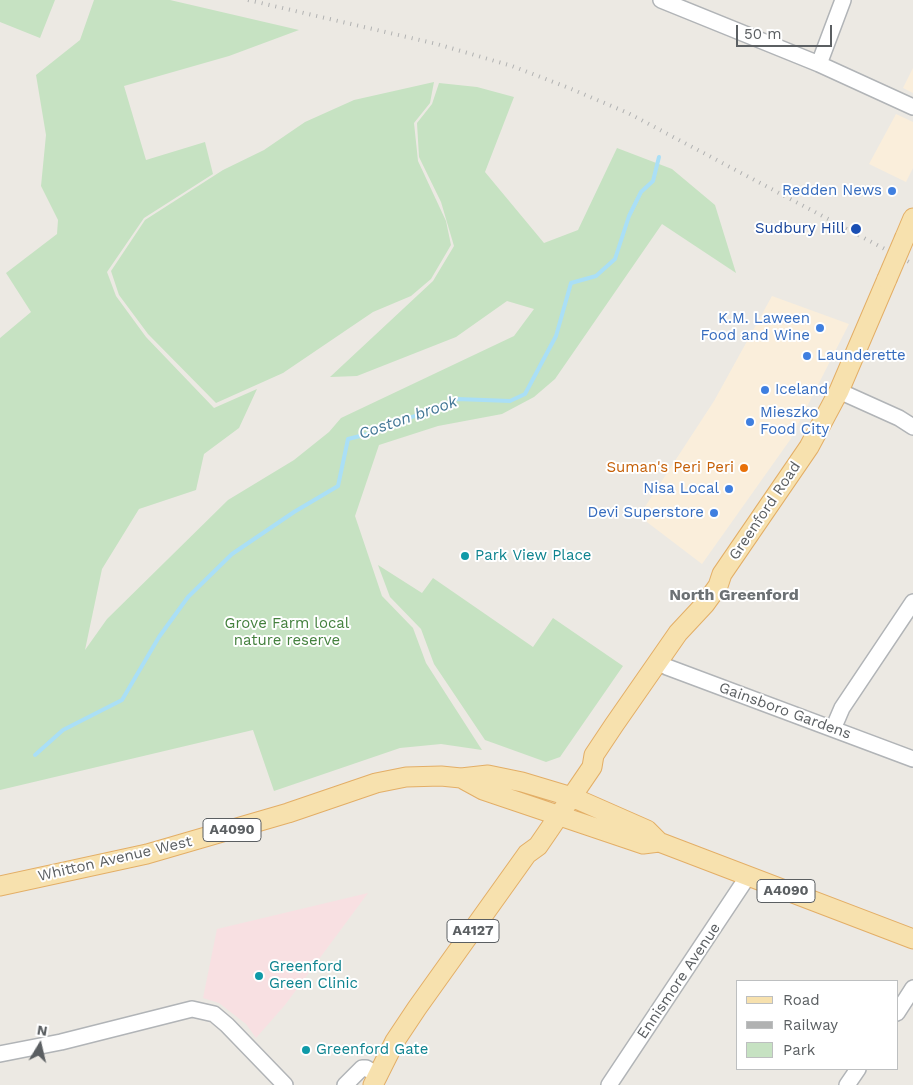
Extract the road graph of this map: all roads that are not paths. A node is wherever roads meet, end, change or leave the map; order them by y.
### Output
1 (661, 0) edge
2 (843, 0) edge
3 (819, 64) junction
4 (913, 107) edge
5 (913, 218) edge
6 (839, 390) junction
7 (913, 428) edge
8 (913, 602) edge
9 (658, 662) junction
10 (833, 729) junction
11 (913, 759) edge
12 (461, 778) junction
13 (567, 796) junction
14 (554, 815) junction
15 (658, 842) junction
16 (748, 876) junction
17 (0, 886) edge
18 (913, 939) edge
19 (913, 988) edge
20 (898, 1010) edge
21 (0, 1054) edge
22 (857, 1070) edge
23 (376, 1080) edge
24 (285, 1085) edge
25 (345, 1085) edge
26 (609, 1085) edge
27 (847, 1085) edge

1 - 3 street
2 - 3 street
3 - 4 street
5 - 6 main road, Greenford Road / A4127, bridge
6 - 7 street
6 - 9 main road, Greenford Road / A4127
8 - 10 street
9 - 10 street, Gainsboro Gardens
9 - 13 main road, Greenford Road / A4127
10 - 11 street, Gainsboro Gardens
12 - 13 main road, Whitton Avenue West / A4090
12 - 14 main road, Whitton Avenue West / A4090
12 - 17 main road, Whitton Avenue West / A4090
13 - 14 main road, Greenford Road / A4127
13 - 15 main road, A4090
14 - 15 main road, A4090
14 - 23 main road, Greenford Road / A4127
15 - 16 main road, A4090
16 - 18 main road, A4090
16 - 26 street, Ennismore Avenue
19 - 20 street
21 - 24 street
22 - 27 street
23 - 25 street

